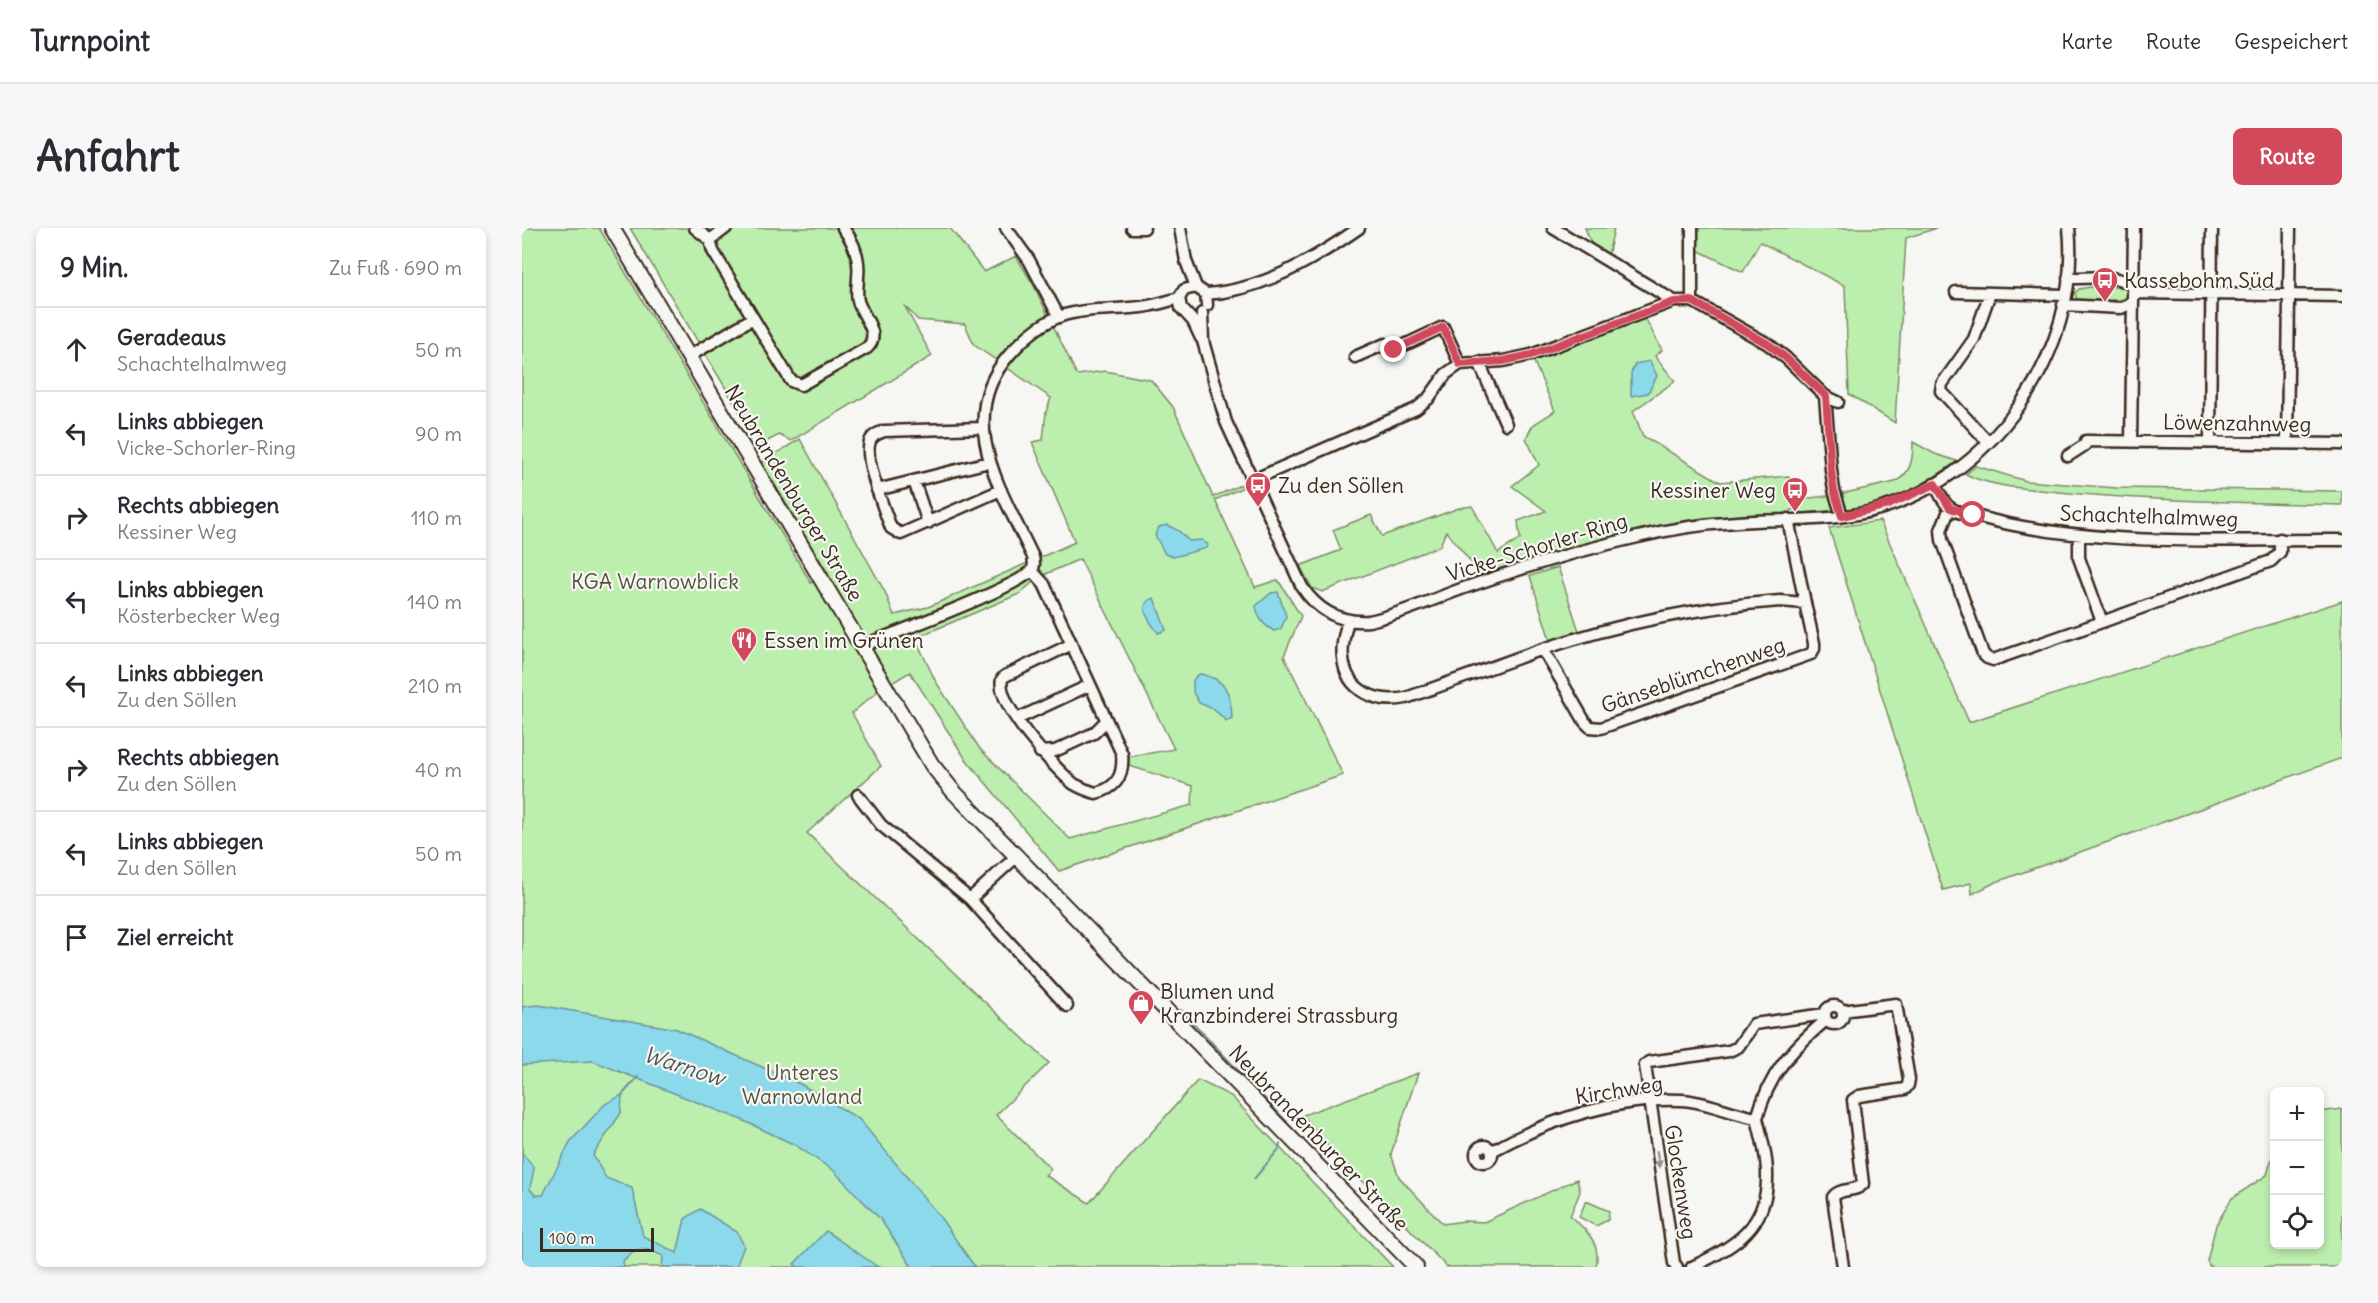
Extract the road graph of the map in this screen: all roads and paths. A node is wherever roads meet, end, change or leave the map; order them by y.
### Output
1 (612, 228) edge
2 (695, 228) edge
3 (726, 228) edge
4 (843, 228) edge
5 (1006, 228) edge
6 (1132, 228) edge
7 (1144, 228) edge
8 (1180, 228) edge
9 (1359, 228) edge
10 (1553, 228) edge
11 (1692, 228) edge
12 (2069, 228) edge
13 (2134, 228) edge
14 (2212, 228) edge
15 (2290, 228) edge
16 (710, 240) junction
17 (1186, 261) junction
18 (2068, 278) junction
19 (1196, 287) junction
20 (1956, 292) dead end
21 (1990, 293) junction
22 (2133, 294) junction
23 (2211, 294) junction
24 (2289, 295) junction
25 (2342, 296) edge
26 (2065, 300) junction
27 (1692, 301) junction
28 (1674, 302) junction
29 (1183, 303) junction
30 (1205, 304) junction
31 (1059, 317) junction
32 (753, 318) junction
33 (1203, 341) junction
34 (688, 357) junction
35 (1355, 357) dead end
36 (1479, 362) junction
37 (1460, 364) junction
38 (1826, 396) junction
39 (1838, 402) dead end
40 (1506, 424) dead end
41 (982, 428) junction
42 (2131, 441) junction
43 (1989, 442) junction
44 (2210, 442) junction
45 (2287, 443) junction
46 (2342, 444) edge
47 (2068, 456) dead end
48 (989, 462) junction
49 (1253, 480) junction
50 (914, 481) junction
51 (1935, 484) junction
52 (877, 490) junction
53 (1001, 490) junction
54 (1950, 508) junction
55 (1842, 516) junction
56 (1788, 519) junction
57 (928, 523) junction
58 (2079, 535) junction
59 (2280, 539) junction
60 (2342, 540) edge
61 (1032, 571) junction
62 (1805, 603) junction
63 (1348, 620) junction
64 (2102, 622) junction
65 (1070, 645) junction
66 (862, 646) junction
67 (1543, 649) junction
68 (1090, 686) junction
69 (1017, 718) junction
70 (1106, 721) junction
71 (1040, 752) junction
72 (858, 795) dead end
73 (1017, 856) junction
74 (970, 899) junction
75 (1067, 1006) dead end
76 (1826, 1017) junction
77 (1649, 1101) junction
78 (1757, 1118) junction
79 (1492, 1151) dead end
80 (1416, 1267) edge
81 (1677, 1267) edge
82 (1692, 1267) edge
83 (1843, 1267) edge

1 - 34 main road, Neubrandenburger Straße
2 - 16 street
3 - 16 street
4 - 32 street
5 - 31 street
6 - 7 street
8 - 17 street
9 - 30 street
10 - 28 street
11 - 27 street
12 - 18 street, Vicke-Schorler-Ring
13 - 22 street, Löwenzahnweg
14 - 23 street
15 - 24 street
16 - 32 street
17 - 19 street
17 - 29 street
18 - 22 street
18 - 26 street, Vicke-Schorler-Ring
19 - 29 street
19 - 30 street
20 - 21 street
21 - 26 street
21 - 43 street
22 - 23 street
22 - 26 street
22 - 42 street, Löwenzahnweg
23 - 24 street
23 - 44 street
24 - 25 street
24 - 45 street
26 - 43 street, Vicke-Schorler-Ring
27 - 28 street
27 - 38 street
28 - 36 street
29 - 30 street
29 - 31 street
29 - 33 street, Vicke-Schorler-Ring
30 - 33 street, Vicke-Schorler-Ring
31 - 41 street
32 - 34 street
33 - 49 street, Vicke-Schorler-Ring
34 - 66 main road, Neubrandenburger Straße
35 - 37 street
36 - 37 street
36 - 40 street
37 - 49 street
38 - 39 street
38 - 55 street
41 - 48 street
41 - 52 street
42 - 44 street, Löwenzahnweg
42 - 47 street, Löwenzahnweg
43 - 51 street, Vicke-Schorler-Ring
44 - 45 street, Löwenzahnweg
45 - 46 street, Löwenzahnweg
48 - 50 street
48 - 53 street
49 - 63 street, Vicke-Schorler-Ring
50 - 52 street
50 - 57 street
51 - 54 street
51 - 55 street, Vicke-Schorler-Ring
52 - 57 street
53 - 57 street
53 - 61 street
54 - 58 street, Schachtelhalmweg
54 - 64 street
55 - 56 street, Vicke-Schorler-Ring
56 - 62 street, Gänseblümchenweg
56 - 63 street, Vicke-Schorler-Ring
58 - 59 street, Schachtelhalmweg
58 - 64 street
59 - 60 street, Schachtelhalmweg
59 - 64 street
61 - 65 street
61 - 66 street
62 - 67 street, Gänseblümchenweg
62 - 67 street, Gänseblümchenweg
63 - 67 street, Gänseblümchenweg
65 - 68 street
65 - 69 street
66 - 73 main road, Neubrandenburger Straße
68 - 69 street
68 - 70 street
69 - 71 street
70 - 71 street
70 - 71 street
72 - 74 street
73 - 74 street
73 - 80 main road, Neubrandenburger Straße
74 - 75 street
76 - 77 street, Glockenweg
76 - 78 street
76 - 83 street
77 - 78 street, Kirchweg
77 - 79 street, Kirchweg
77 -> 81 street, Glockenweg
78 - 82 street

